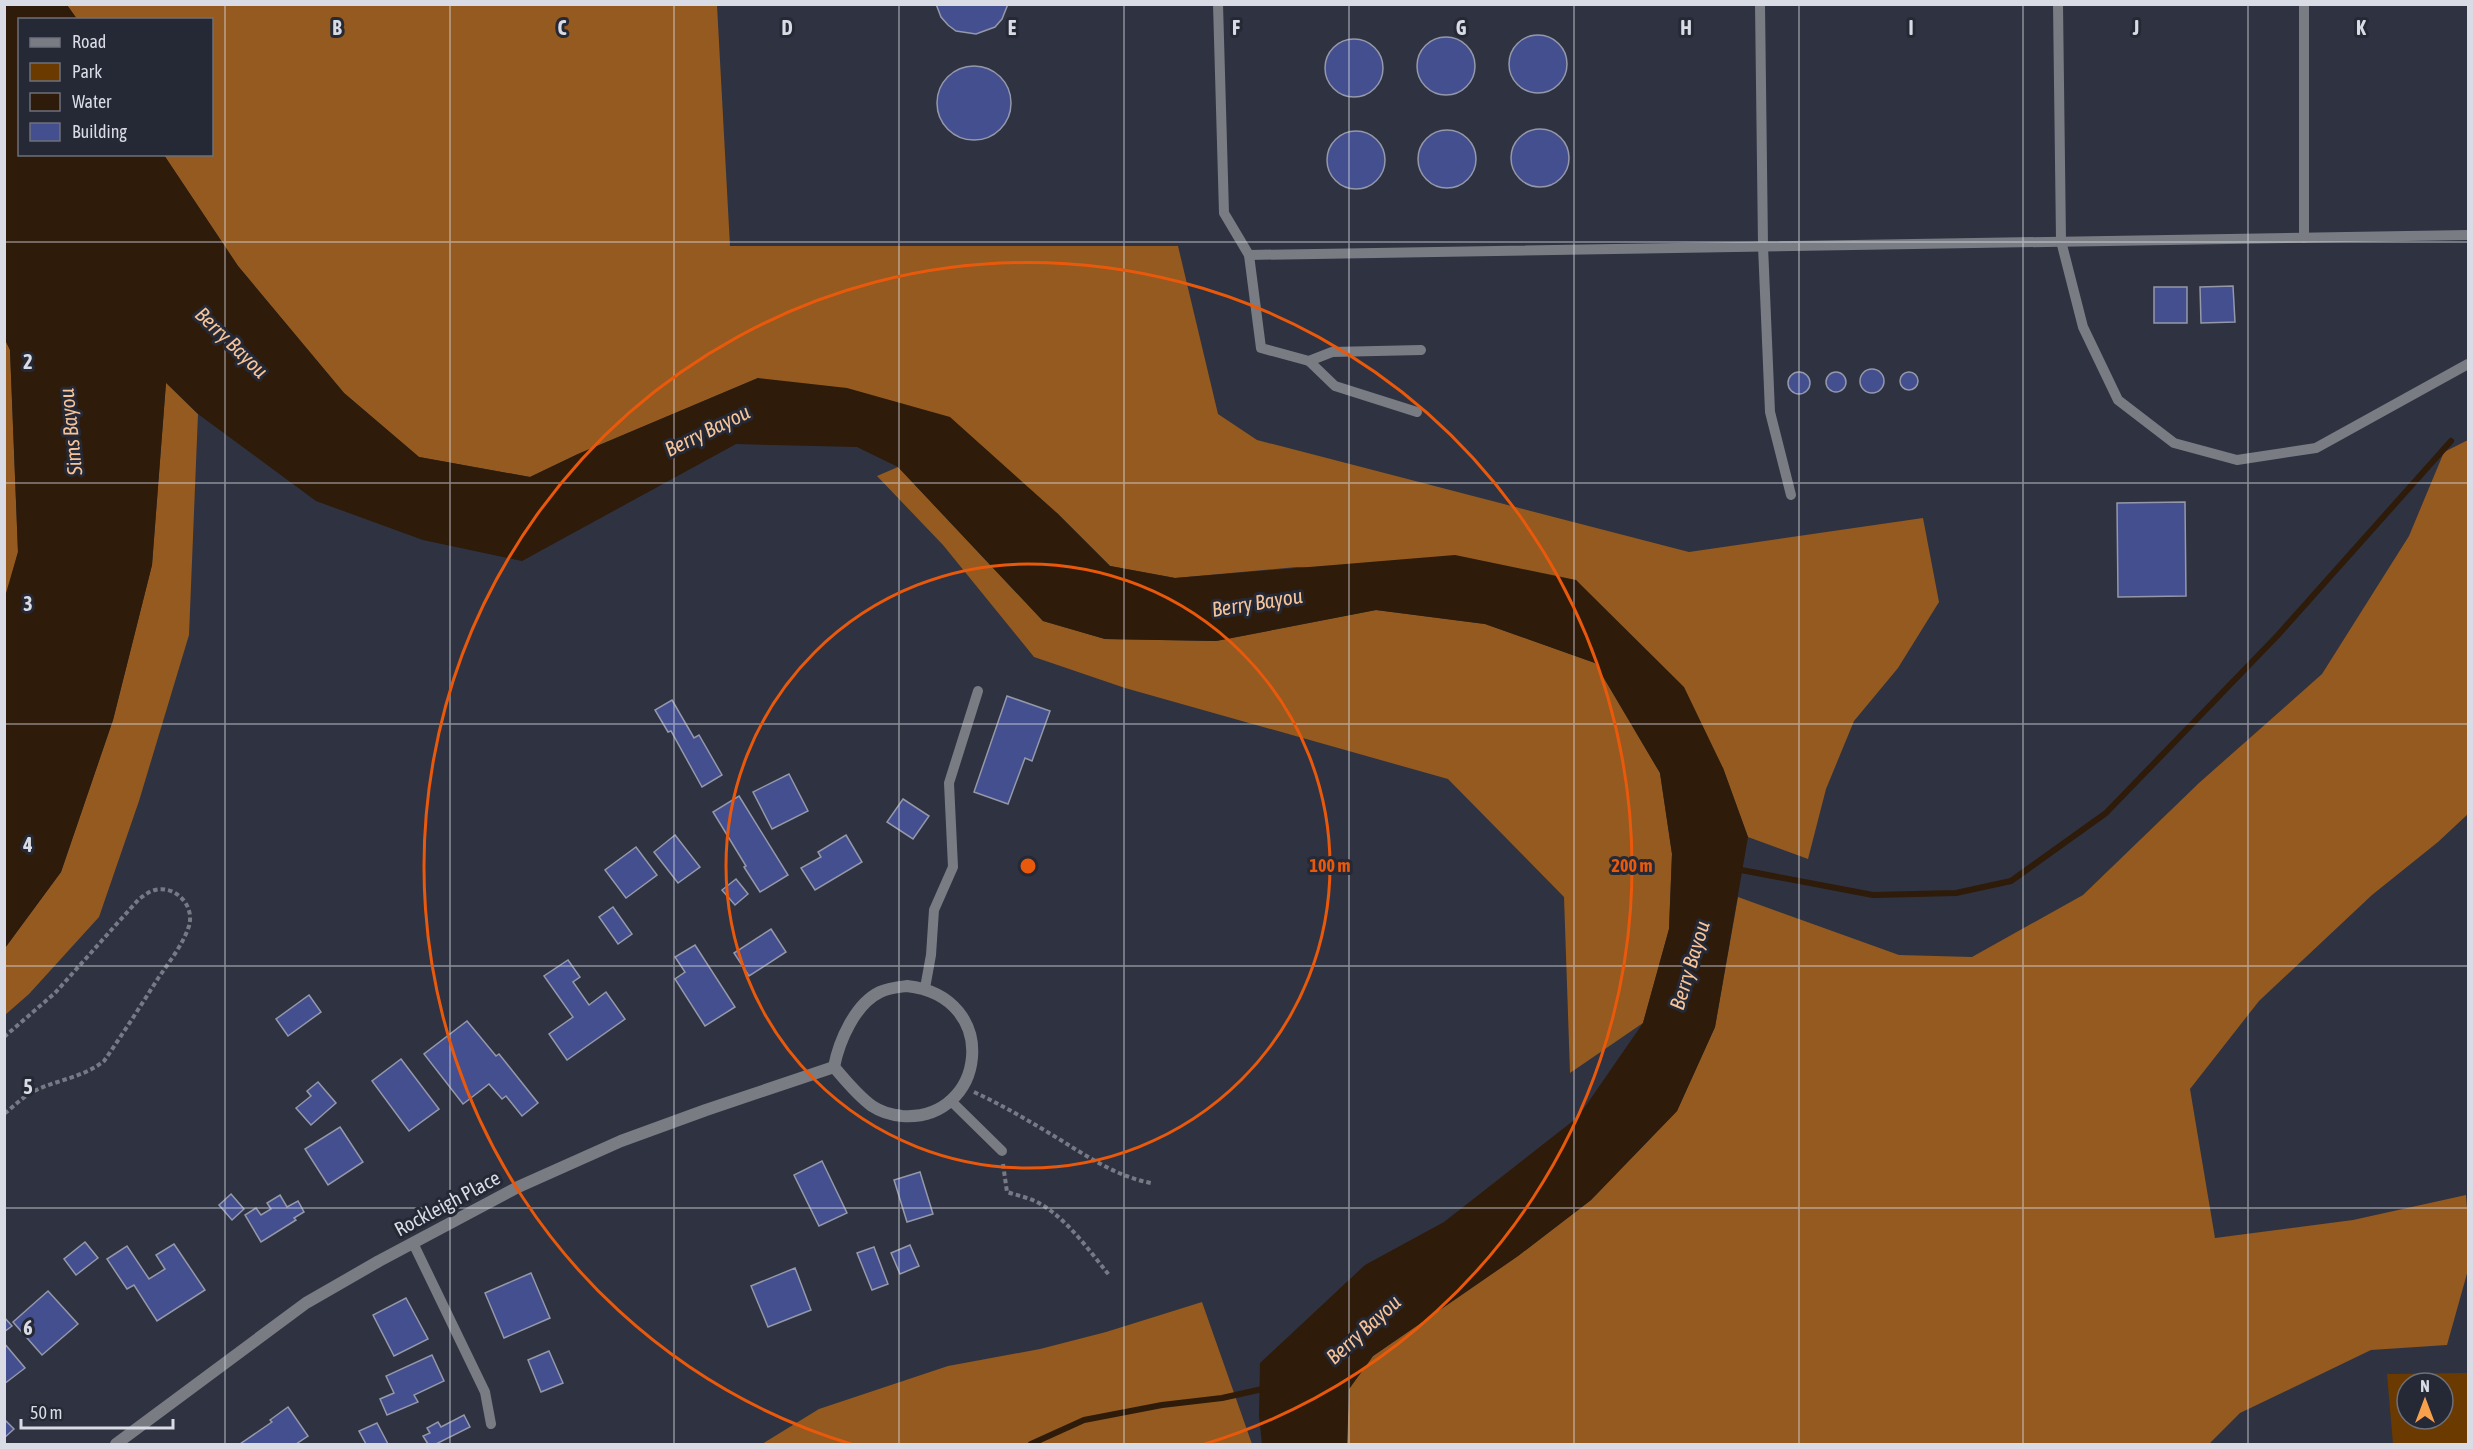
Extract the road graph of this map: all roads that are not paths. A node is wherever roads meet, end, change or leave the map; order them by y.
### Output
1 (1218, 4) edge
2 (1760, 4) edge
3 (2058, 4) edge
4 (2304, 4) edge
5 (2469, 235) edge
6 (2304, 238) junction
7 (2061, 241) junction
8 (1763, 246) junction
9 (1249, 255) junction
10 (1421, 350) dead end
11 (1309, 361) junction
12 (2469, 364) edge
13 (1417, 412) dead end
14 (1791, 495) dead end
15 (978, 691) dead end
16 (925, 988) junction
17 (834, 1067) junction
18 (950, 1100) junction
19 (1002, 1152) road end
20 (413, 1243) junction
21 (491, 1424) dead end
22 (116, 1444) edge

1 - 9 lane
2 - 8 lane
3 - 7 lane
4 - 6 lane
5 - 6 lane
6 - 7 lane
7 - 8 lane
7 - 12 lane
8 - 9 lane
8 - 14 lane
9 - 11 lane
10 - 11 lane
11 - 13 lane
15 - 16 lane
16 - 17 street
16 - 18 street
17 - 18 street
17 - 20 street, Rockleigh Place
18 - 19 lane
20 - 21 lane
20 - 22 street, Rockleigh Place

